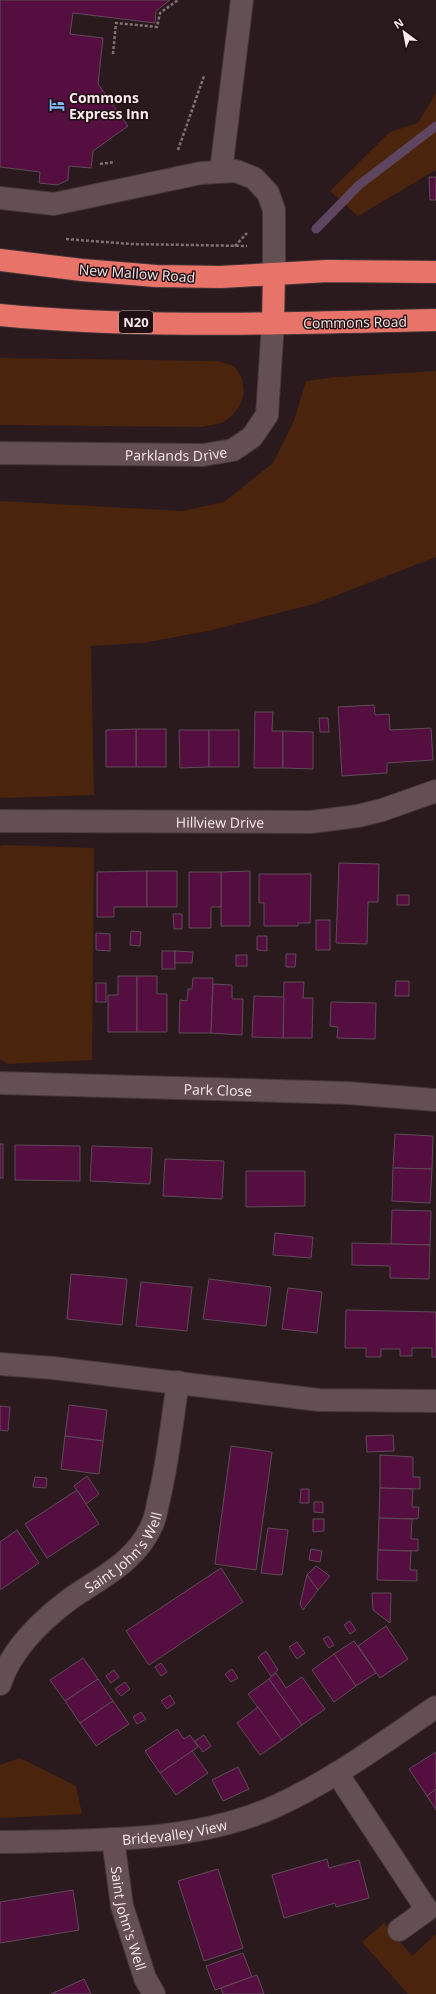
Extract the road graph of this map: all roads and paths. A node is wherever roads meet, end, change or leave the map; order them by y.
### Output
1 (178, 0) edge
2 (242, 0) edge
3 (113, 54) dead end
4 (204, 75) dead end
5 (177, 152) dead end
6 (123, 160) dead end
7 (100, 164) dead end
8 (221, 171) junction
9 (0, 198) edge
10 (64, 239) dead end
11 (274, 245) junction
12 (0, 260) edge
13 (436, 272) edge
14 (274, 274) junction
15 (0, 316) edge
16 (436, 320) edge
17 (273, 323) junction
18 (0, 453) edge
19 (436, 790) edge
20 (0, 821) edge
21 (0, 1082) edge
22 (436, 1100) edge
23 (0, 1364) edge
24 (178, 1382) junction
25 (436, 1401) edge
26 (0, 1684) edge
27 (436, 1707) edge
28 (337, 1773) junction
29 (113, 1839) junction
30 (0, 1842) edge
31 (399, 1930) dead end
32 (154, 1994) edge

1 - 3 path
2 - 8 street
4 - 5 path
6 - 7 path
8 - 9 street
8 - 11 street
10 - 11 path
11 - 14 street
12 - 14 highway, New Mallow Road
13 - 14 highway
14 - 17 highway
15 - 17 highway, N20
16 - 17 highway, Commons Road / N20
17 - 18 street, Parklands Drive
19 - 20 street, Hillview Drive
21 - 22 street, Park Close
23 - 24 street
24 - 25 street
24 - 26 street, Saint John's Well
27 - 28 street, Bridevalley View
28 - 29 street, Bridevalley View
28 - 31 street
29 - 30 street, Bridevalley View
29 - 32 street, Saint John's Well

